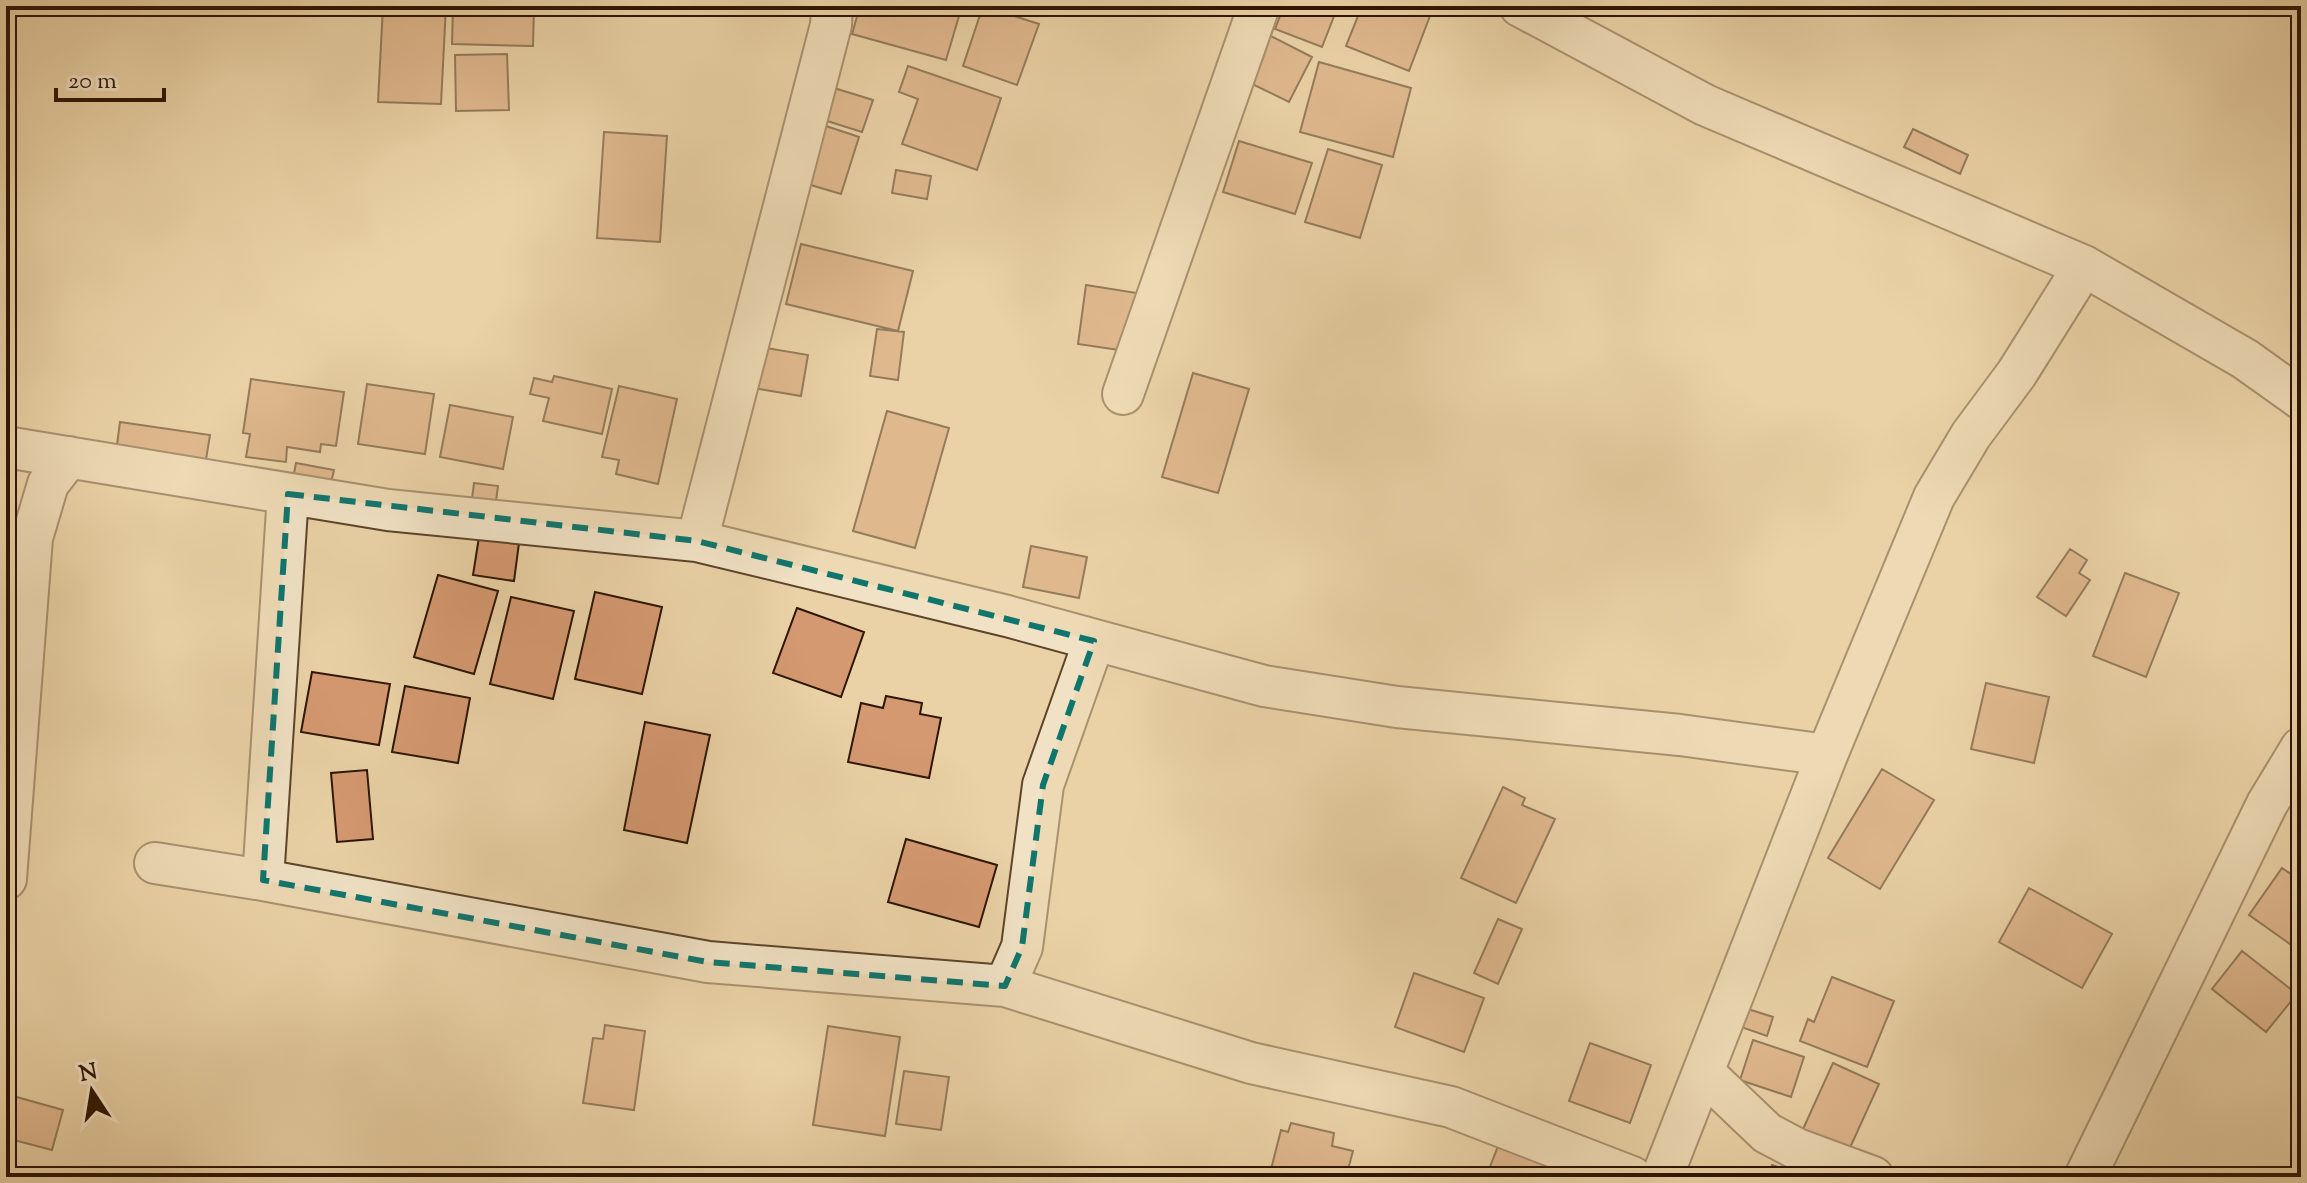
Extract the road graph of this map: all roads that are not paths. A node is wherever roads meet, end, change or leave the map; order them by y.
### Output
1 (832, 6) edge
2 (1259, 6) edge
3 (1520, 6) edge
4 (2084, 266) junction
5 (1123, 394) dead end
6 (2301, 399) edge
7 (6, 447) edge
8 (69, 457) junction
9 (288, 494) junction
10 (697, 541) junction
11 (1094, 641) junction
12 (2301, 748) edge
13 (1827, 755) junction
14 (155, 863) dead end
15 (6, 879) edge
16 (263, 880) junction
17 (1005, 986) junction
18 (1704, 1073) junction
19 (1632, 1177) edge
20 (1662, 1177) edge
21 (1873, 1177) edge
22 (2085, 1177) edge

1 - 10 street
2 - 5 street
3 - 4 street
4 - 6 street
4 - 13 street
7 - 8 street
8 - 9 street
8 - 15 street
9 - 10 street
9 - 16 street
10 - 11 street
11 - 13 street
11 - 17 street
12 - 22 street
13 - 18 street
14 - 16 street
16 - 17 street
17 - 19 street
18 - 20 street
18 - 21 street

